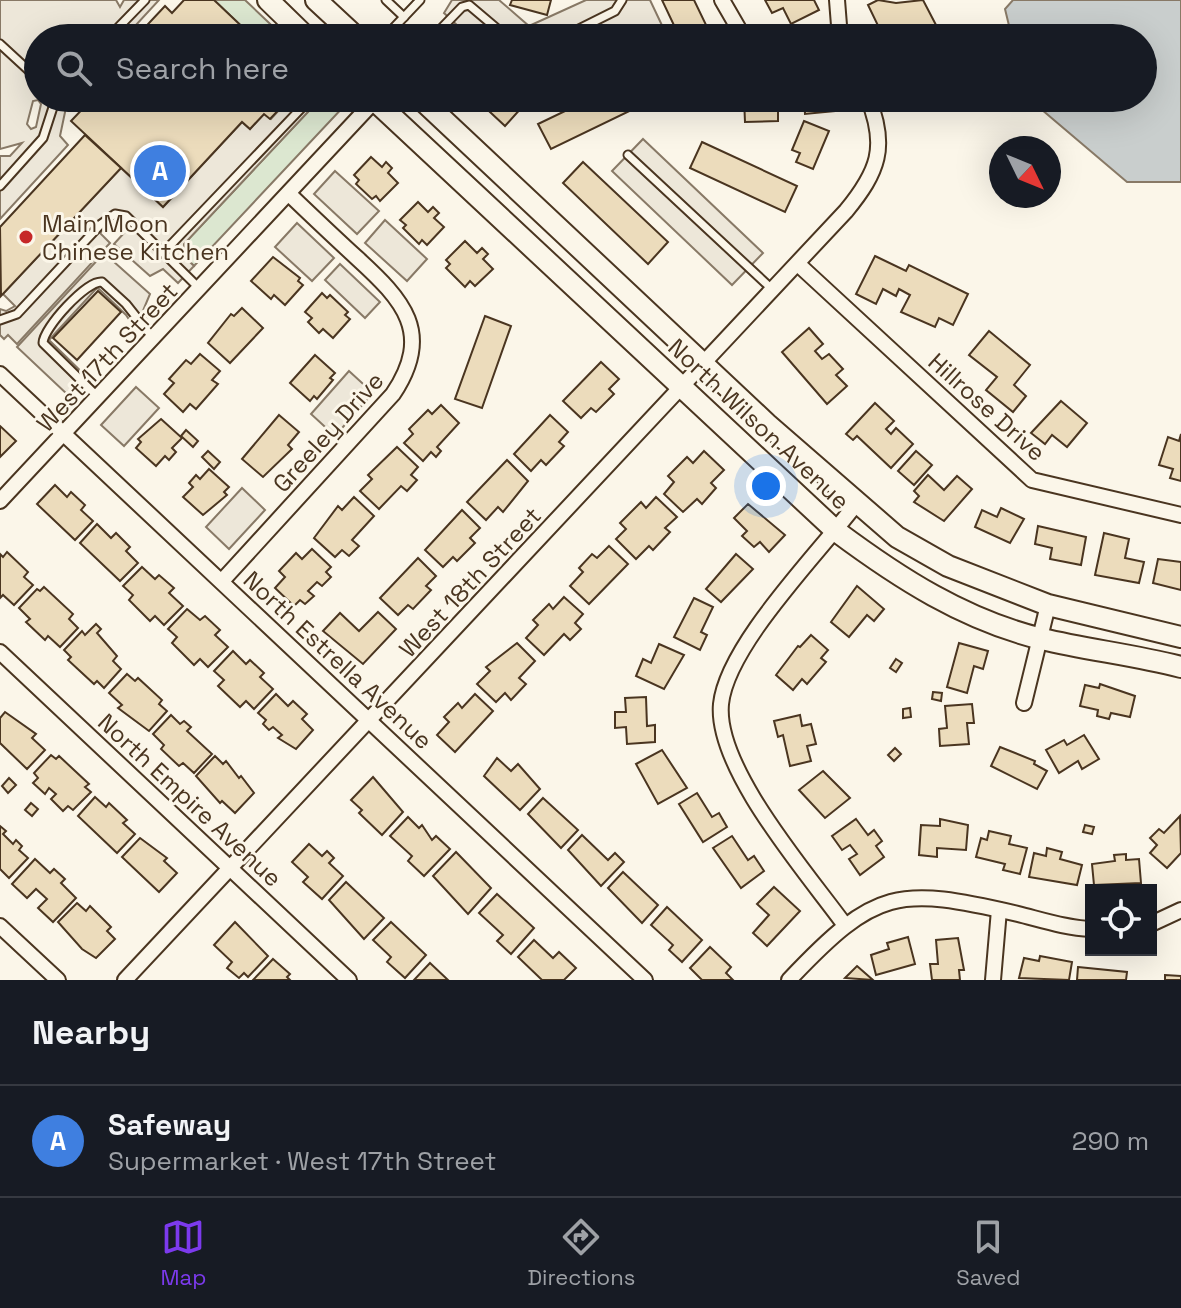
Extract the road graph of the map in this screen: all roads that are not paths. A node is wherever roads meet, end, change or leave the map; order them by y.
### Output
1 (145, 0) edge
2 (268, 0) edge
3 (316, 0) edge
4 (386, 0) edge
5 (420, 0) edge
6 (622, 0) edge
7 (722, 0) edge
8 (837, 0) edge
9 (404, 17) junction
10 (122, 24) edge
11 (293, 24) edge
12 (342, 24) edge
13 (397, 24) edge
14 (446, 24) edge
15 (491, 24) edge
16 (589, 24) edge
17 (736, 24) edge
18 (839, 24) edge
19 (0, 44) edge
20 (24, 66) edge
21 (51, 112) edge
22 (298, 112) edge
23 (363, 112) edge
24 (389, 112) edge
25 (435, 112) edge
26 (872, 112) edge
27 (628, 155) dead end
28 (0, 186) edge
29 (289, 194) junction
30 (163, 253) junction
31 (799, 265) junction
32 (201, 289) junction
33 (774, 291) junction
34 (0, 320) edge
35 (154, 339) junction
36 (706, 364) junction
37 (0, 374) edge
38 (682, 389) junction
39 (100, 398) junction
40 (66, 435) junction
41 (0, 501) edge
42 (856, 504) junction
43 (1181, 515) edge
44 (836, 531) junction
45 (222, 581) junction
46 (1048, 605) junction
47 (1181, 637) edge
48 (1039, 638) junction
49 (0, 652) edge
50 (1181, 667) edge
51 (1024, 703) dead end
52 (369, 721) junction
53 (231, 868) junction
54 (999, 910) junction
55 (1181, 910) edge
56 (1157, 921) edge
57 (844, 924) junction
58 (0, 926) edge
59 (1085, 928) edge
60 (58, 980) edge
61 (125, 980) edge
62 (349, 980) edge
63 (645, 980) edge
64 (789, 980) edge
65 (993, 980) edge

1 - 10 lane
2 - 11 main road
3 - 12 main road
4 - 9 lane
5 - 9 lane
6 - 16 lane
7 - 17 street
8 - 18 street
9 - 13 lane
14 - 15 lane
19 - 20 lane
21 - 28 lane
22 - 30 lane
23 - 29 street, West 17th Street
24 - 38 main road, North Wilson Avenue
25 - 36 main road, North Wilson Avenue
26 - 31 street
27 - 33 lane
29 - 32 street, West 17th Street
29 - 45 street, Greeley Drive
30 - 32 lane
30 - 34 lane
31 - 33 street
31 - 43 street, Hillrose Drive
32 - 35 street, West 17th Street
33 - 36 street
35 - 39 street, West 17th Street
35 - 39 lane
36 - 38 street, West 18th Street
36 - 42 main road, North Wilson Avenue
37 - 40 street, North Estrella Avenue
38 - 44 main road, North Wilson Avenue
38 - 52 street, West 18th Street
39 - 40 street, West 17th Street
40 - 41 street, West 17th Street
40 - 45 street, North Estrella Avenue
42 - 44 street
42 - 46 main road, North Wilson Avenue
44 - 48 main road, North Wilson Avenue
44 - 57 street
45 - 52 street, North Estrella Avenue
46 - 47 main road, North Wilson Avenue
46 - 48 street
48 - 50 main road, North Wilson Avenue
48 - 51 street
49 - 53 street, North Empire Avenue
52 - 53 street, West 18th Street
52 - 63 street, North Estrella Avenue
53 - 61 street, West 18th Street
53 - 62 street, North Empire Avenue
54 - 57 street
54 - 59 street
54 - 65 street
55 - 56 street
57 - 64 street
58 - 60 street

